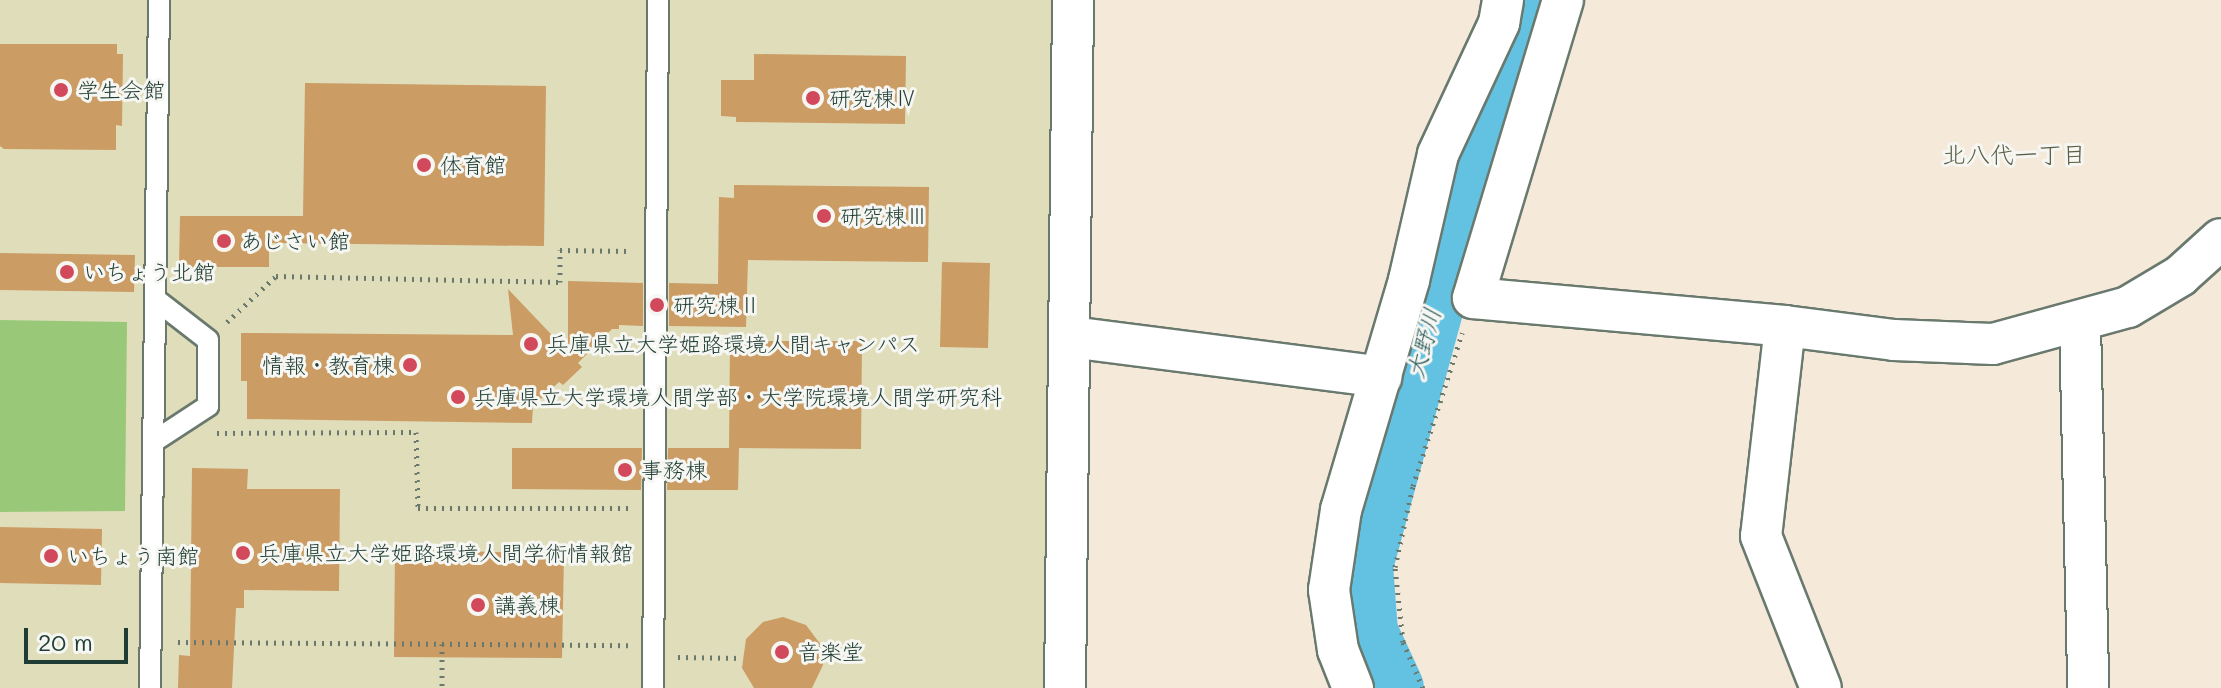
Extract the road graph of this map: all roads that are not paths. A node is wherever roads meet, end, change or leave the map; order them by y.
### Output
1 (159, 0) edge
2 (658, 0) edge
3 (1073, 0) edge
4 (1503, 0) edge
5 (1563, 0) edge
6 (2221, 239) edge
7 (155, 299) junction
8 (2080, 323) junction
9 (1785, 326) junction
10 (1070, 337) junction
11 (1381, 377) junction
12 (160, 438) junction
13 (150, 688) edge
14 (653, 688) edge
15 (1065, 688) edge
16 (1353, 688) edge
17 (1821, 688) edge
18 (2088, 688) edge

1 - 7 lane
2 - 14 lane
3 - 10 street
4 - 11 street
5 - 9 street
6 - 8 street
7 - 12 lane
7 - 12 lane
8 - 9 street
8 - 18 street
9 - 17 street
10 - 11 street
10 - 15 street
11 - 16 street
12 - 13 lane

